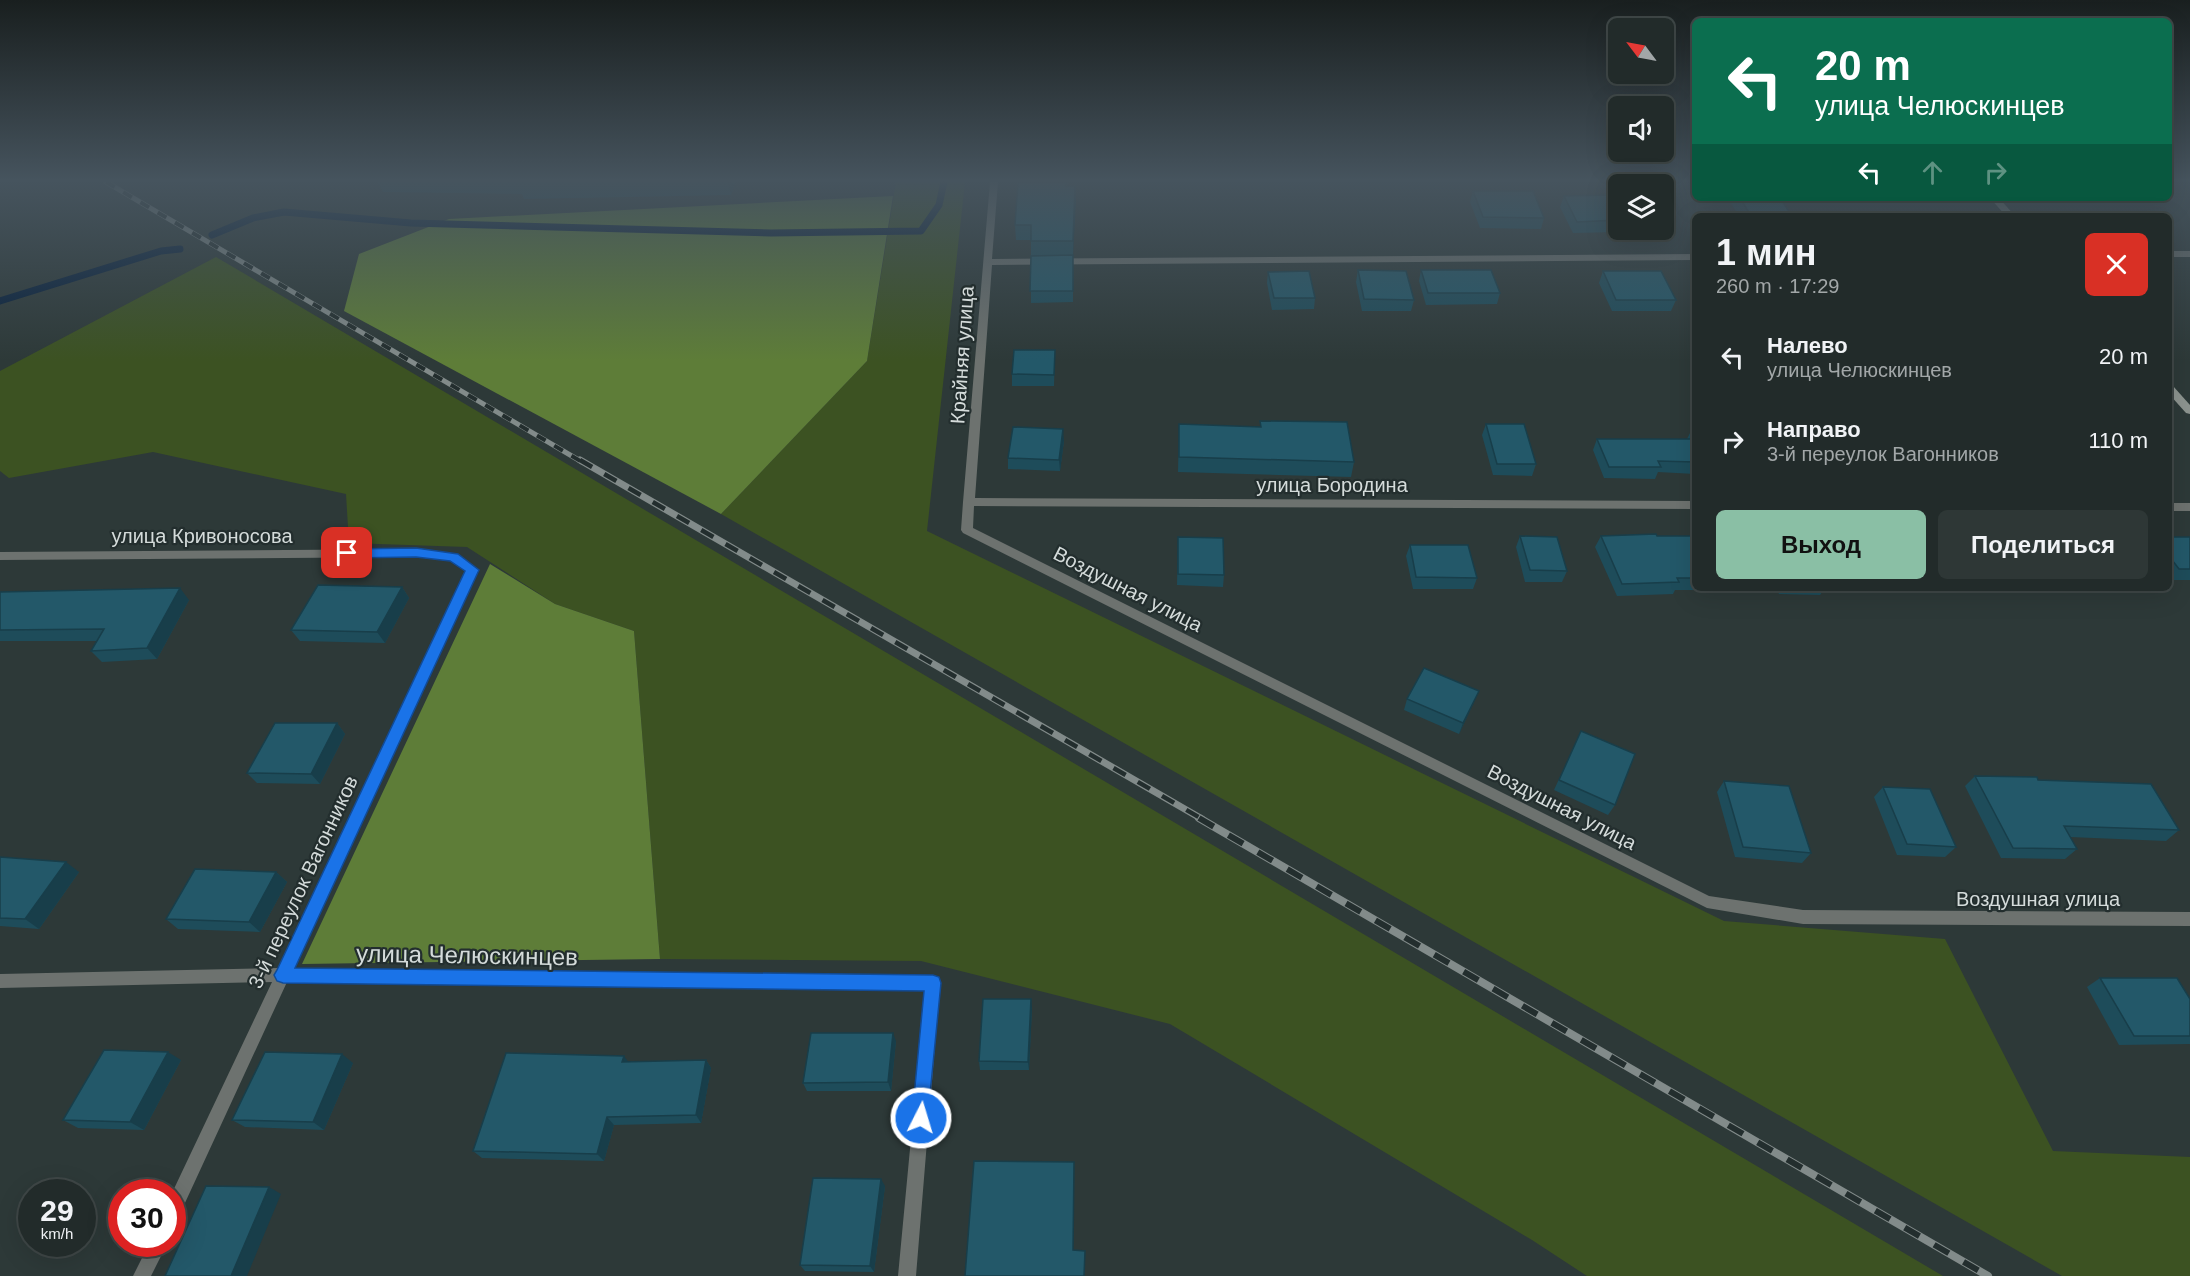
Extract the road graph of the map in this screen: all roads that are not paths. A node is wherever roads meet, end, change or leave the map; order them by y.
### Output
1 (988, 242) edge
2 (2172, 254) edge
3 (2190, 254) edge
4 (1692, 257) edge
5 (986, 262) junction
6 (2172, 391) edge
7 (2190, 411) edge
8 (968, 502) junction
9 (1692, 505) edge
10 (2172, 507) edge
11 (2190, 507) edge
12 (967, 530) joint
13 (0, 556) edge
14 (472, 570) joint
15 (2190, 919) edge
16 (283, 975) junction
17 (0, 981) edge
18 (186, 1182) edge
19 (152, 1257) edge
20 (142, 1276) edge
21 (907, 1276) edge

1 - 5 street, Крайняя улица
2 - 3 street
4 - 5 street
5 - 8 street, Крайняя улица
6 - 7 main road
8 - 9 street, улица Бородина
8 - 12 street, Крайняя улица
10 - 11 street
12 - 15 street, Воздушная улица
13 - 14 street, улица Кривоносова
14 - 16 street, 3-й переулок Вагонников
16 - 17 street, улица Челюскинцев
16 - 18 street, 3-й переулок Вагонников
16 - 21 street, улица Челюскинцев
19 - 20 street

